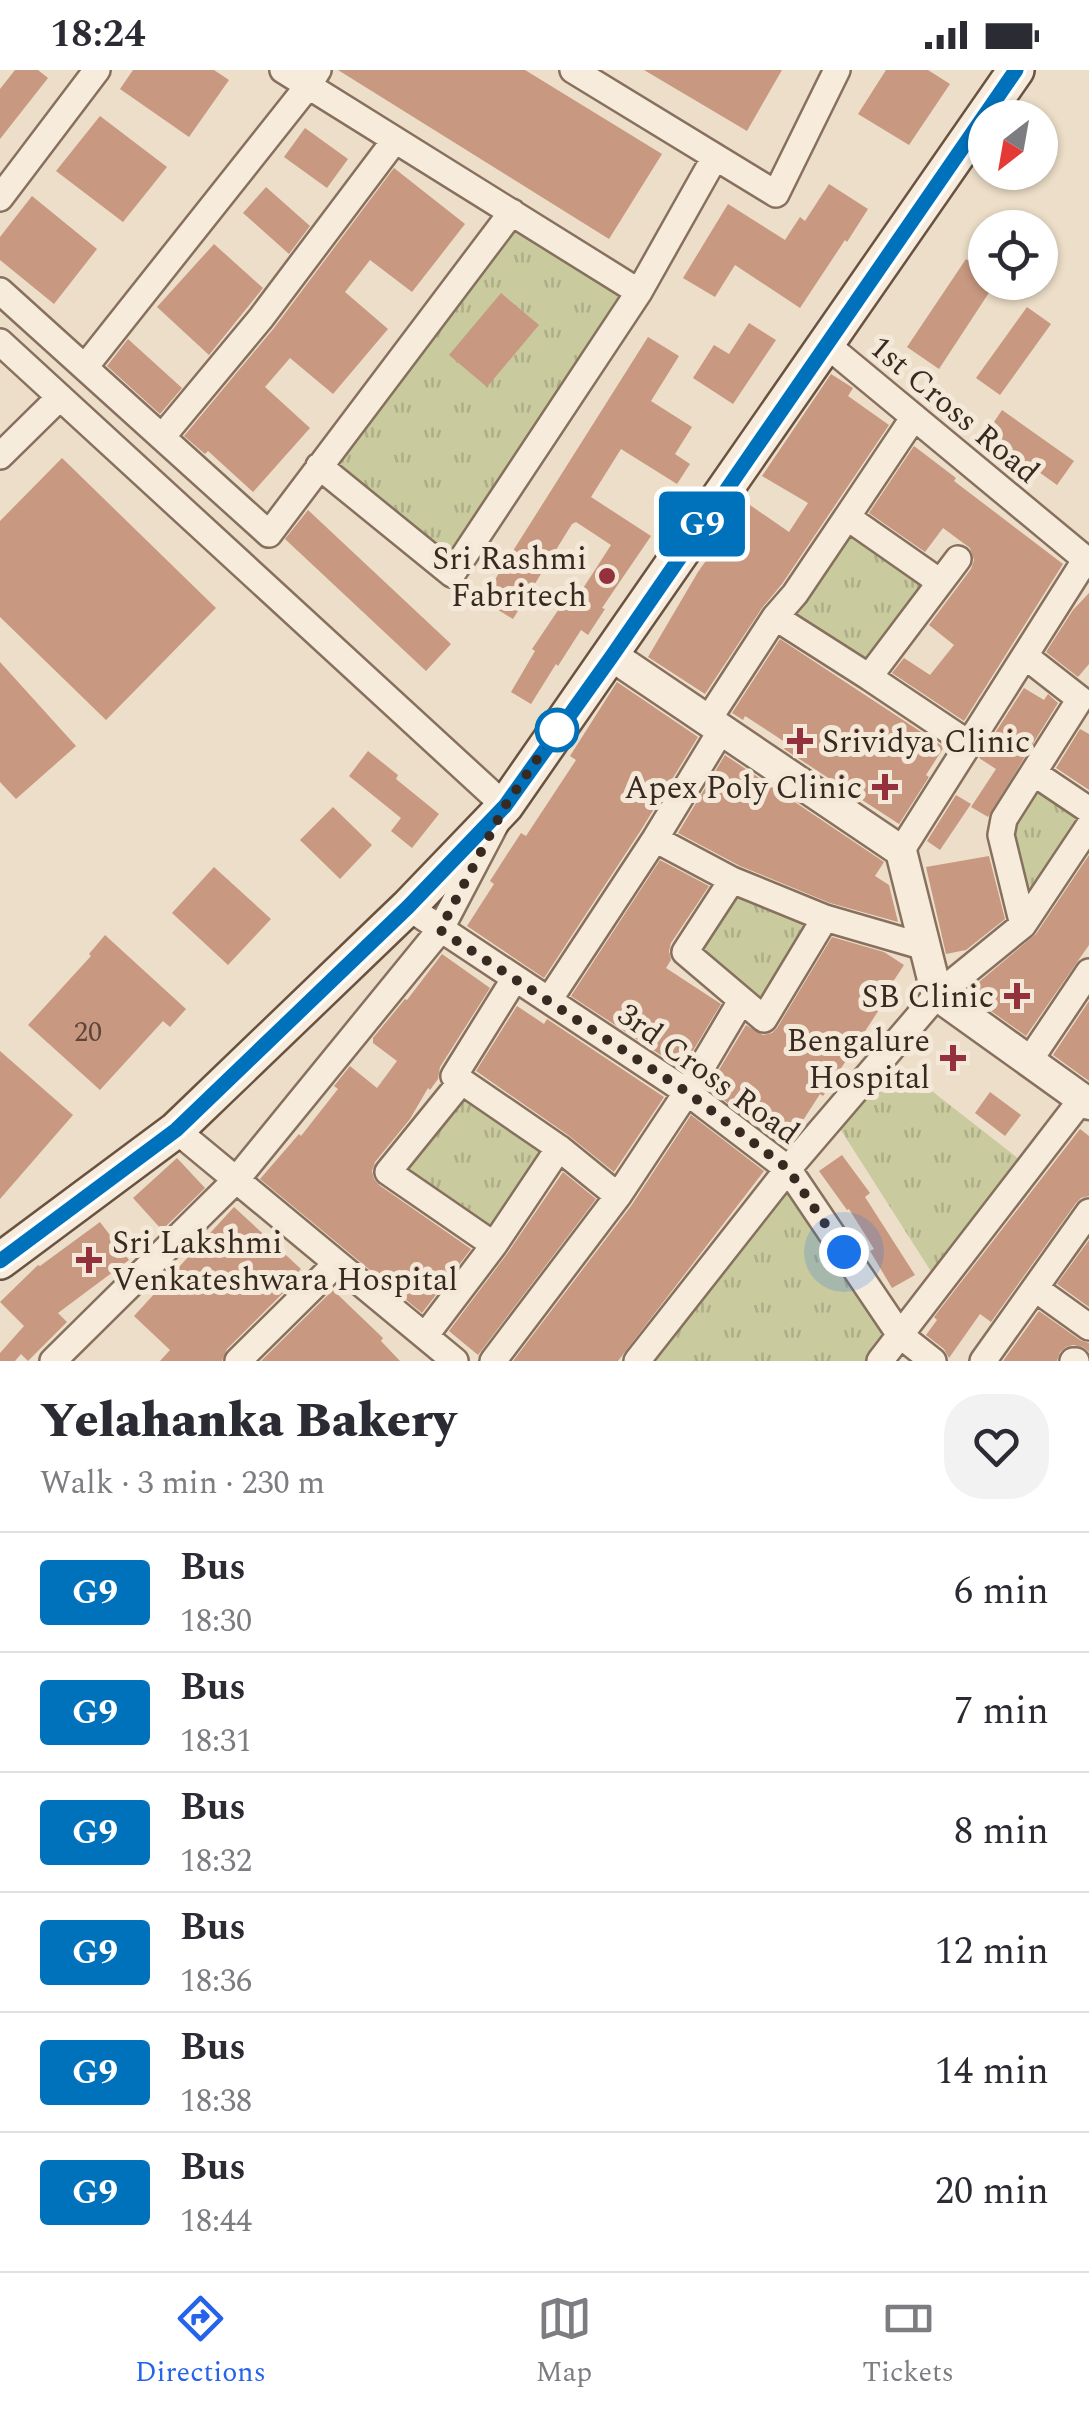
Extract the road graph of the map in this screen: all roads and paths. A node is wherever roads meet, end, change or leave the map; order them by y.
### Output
1 (97, 70) edge
2 (283, 70) edge
3 (573, 70) edge
4 (837, 70) edge
5 (1016, 70) edge
6 (314, 78) edge
7 (394, 140) junction
8 (716, 158) junction
9 (0, 198) edge
10 (512, 212) junction
11 (0, 290) edge
12 (639, 292) junction
13 (0, 342) edge
14 (826, 345) junction
15 (84, 367) junction
16 (60, 397) junction
17 (914, 417) junction
18 (162, 436) junction
19 (0, 456) edge
20 (319, 466) junction
21 (847, 517) junction
22 (958, 559) dead end
23 (1087, 560) edge
24 (940, 582) junction
25 (775, 616) junction
26 (612, 656) junction
27 (1025, 656) junction
28 (870, 677) junction
29 (1085, 703) edge
30 (715, 724) junction
31 (969, 744) junction
32 (1034, 773) junction
33 (505, 806) junction
34 (1089, 810) edge
35 (1089, 826) edge
36 (655, 839) junction
37 (901, 850) junction
38 (732, 880) junction
39 (408, 907) junction
40 (825, 918) junction
41 (1023, 925) junction
42 (440, 930) junction
43 (925, 947) junction
44 (1089, 972) edge
45 (515, 978) junction
46 (937, 995) junction
47 (549, 1000) junction
48 (741, 1001) junction
49 (1029, 1061) junction
50 (461, 1082) junction
51 (687, 1092) junction
52 (1086, 1102) edge
53 (176, 1130) junction
54 (559, 1148) junction
55 (788, 1169) junction
56 (236, 1180) junction
57 (618, 1196) junction
58 (1089, 1212) edge
59 (494, 1245) junction
60 (0, 1261) edge
61 (336, 1264) junction
62 (1036, 1289) junction
63 (1089, 1328) edge
64 (900, 1334) junction
65 (425, 1336) junction
66 (53, 1361) edge
67 (238, 1361) edge
68 (455, 1361) edge
69 (493, 1361) edge
70 (637, 1361) edge
71 (880, 1361) edge
72 (933, 1361) edge
73 (983, 1361) edge

1 - 9 street
2 - 6 street
3 - 8 street
4 - 8 street
5 - 14 main road
6 - 7 street
6 - 15 street
7 - 10 street
7 - 18 street
8 - 12 street
10 - 12 street
10 - 20 street
11 - 15 street
12 - 20 street
13 - 16 street
14 - 17 street, 1st Cross Road
14 - 26 main road
15 - 18 street
16 - 19 street
16 - 33 street
17 - 21 street
17 - 23 street, 1st Cross Road
18 - 20 street
21 - 24 street
21 - 25 street
22 - 24 street
23 - 27 street
24 - 28 street
25 - 28 street
25 - 30 street
26 - 30 street
26 - 33 main road
27 - 29 street
27 - 31 street
28 - 31 street
29 - 32 street
30 - 36 street
30 - 37 street
31 - 37 street
32 - 34 street
32 - 41 street
33 - 39 main road
33 - 42 street
35 - 41 street
36 - 38 street
36 - 47 street
37 - 43 street
38 - 40 street
38 - 48 street
39 - 42 street, 3rd Cross Road
39 - 53 main road
40 - 43 street
40 - 48 street
41 - 46 street
42 - 45 street, 3rd Cross Road
42 - 56 street
43 - 46 street
44 - 49 street
45 - 47 street, 3rd Cross Road
45 - 50 street
46 - 49 street
46 - 55 street
47 - 51 street, 3rd Cross Road
48 - 51 street
49 - 52 street
50 - 54 street
50 - 59 street
51 - 55 street, 3rd Cross Road
51 - 57 street
52 - 64 street
53 - 56 street
53 - 60 main road
54 - 57 street
54 - 59 street
55 - 64 street, 3rd Cross Road
55 - 70 street
56 - 61 street
56 - 66 street
57 - 69 street
58 - 62 street
59 - 65 street
61 - 65 street
61 - 67 street
62 - 63 street
62 - 73 street
64 - 71 street
64 - 72 street, 3rd Cross Road
65 - 68 street

